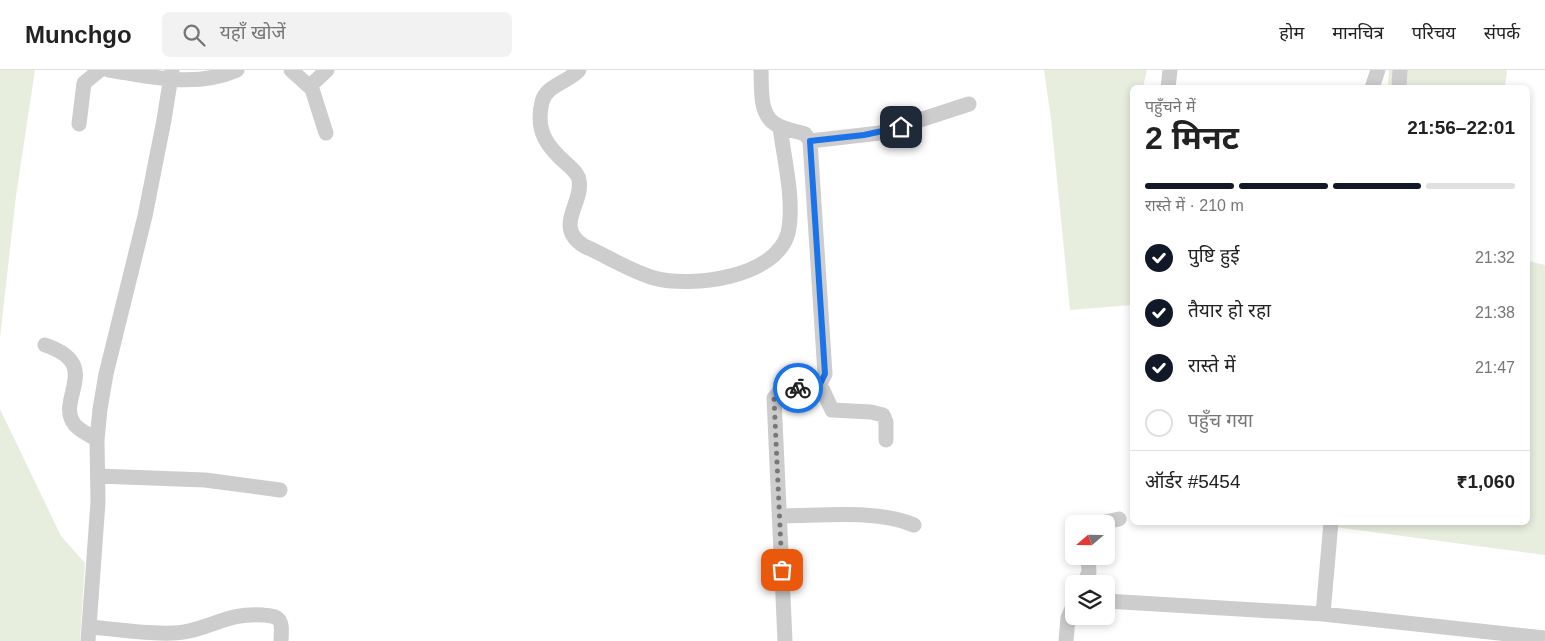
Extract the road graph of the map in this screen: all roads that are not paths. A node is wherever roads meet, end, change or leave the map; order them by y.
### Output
1 (100, 70) edge
2 (109, 70) edge
3 (237, 70) edge
4 (291, 70) edge
5 (327, 70) edge
6 (579, 70) edge
7 (761, 70) edge
8 (1170, 70) edge
9 (1378, 70) edge
10 (1400, 70) edge
11 (171, 75) edge
12 (1168, 85) edge
13 (1373, 85) edge
14 (1399, 85) edge
15 (310, 86) junction
16 (969, 104) dead end
17 (79, 124) dead end
18 (780, 127) junction
19 (326, 133) dead end
20 (810, 141) junction
21 (45, 345) dead end
22 (820, 384) junction
23 (97, 440) junction
24 (886, 440) dead end
25 (98, 476) junction
26 (280, 490) dead end
27 (779, 516) junction
28 (1119, 519) dead end
29 (1115, 520) edge
30 (914, 525) dead end
31 (1331, 525) edge
32 (1115, 602) edge
33 (1323, 614) junction
34 (1067, 625) edge
35 (89, 634) edge
36 (1545, 638) edge
37 (281, 641) edge
38 (785, 641) edge
39 (1066, 641) edge

1 - 17 street
2 - 11 street
3 - 11 street
4 - 15 street
5 - 15 street
6 - 18 street
7 - 18 street
8 - 12 street
9 - 13 street
10 - 14 street
11 - 23 street
15 - 19 street
16 - 20 street
18 - 20 street
20 - 22 street
21 - 23 street
22 - 24 street
22 - 27 street
23 - 25 street
25 - 26 street
25 - 35 street
27 - 30 street
27 - 38 street
28 - 29 street
31 - 33 street
32 - 33 street
33 - 36 street
34 - 39 street
35 - 37 street

